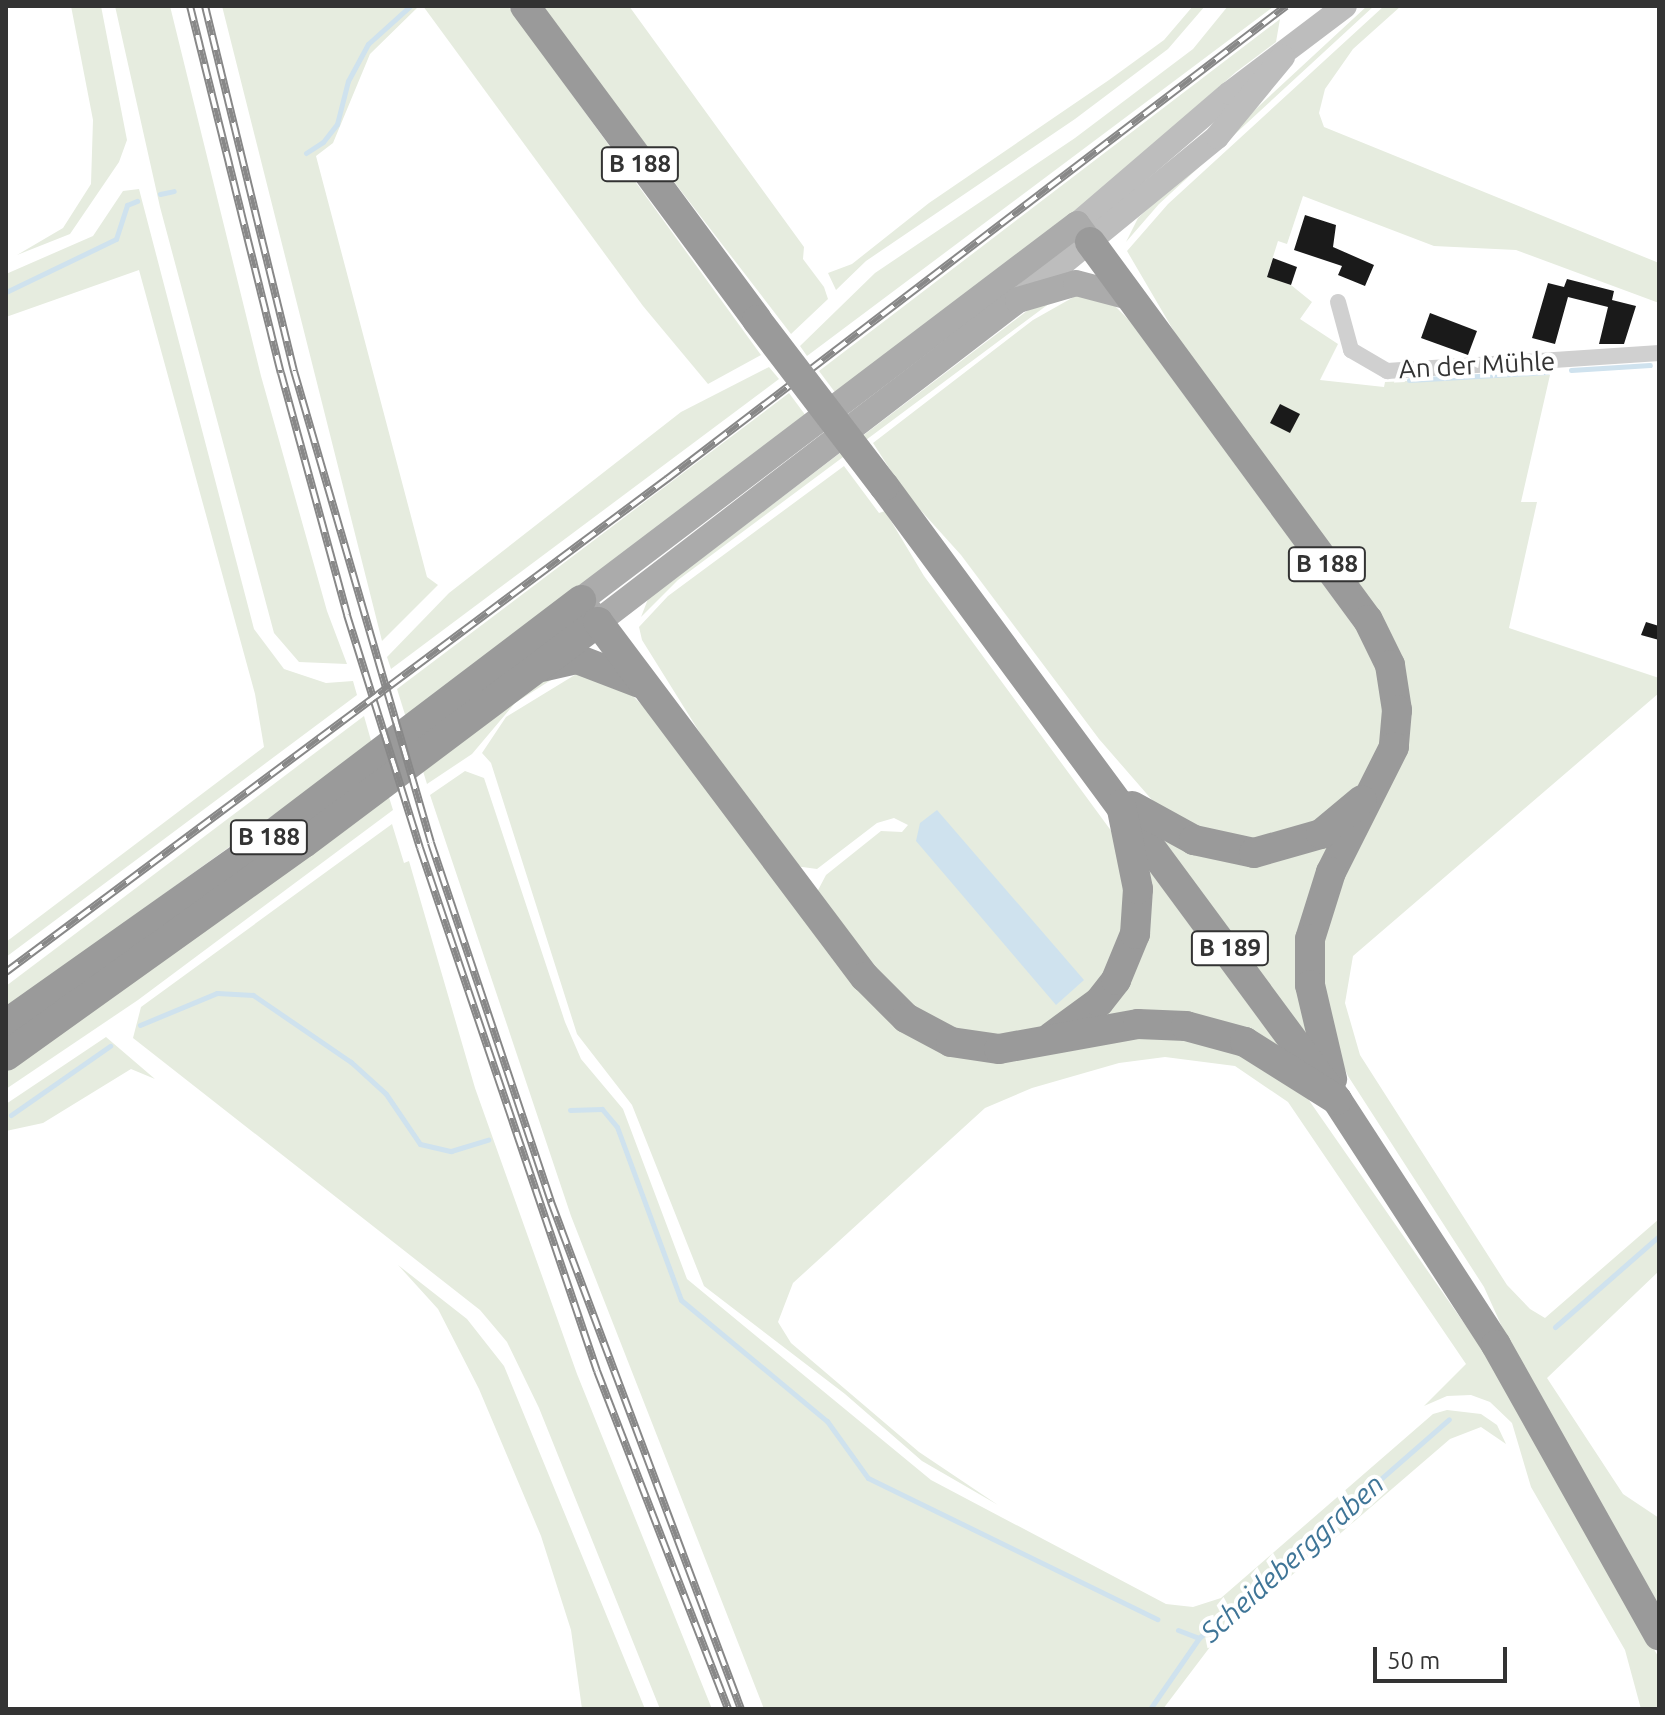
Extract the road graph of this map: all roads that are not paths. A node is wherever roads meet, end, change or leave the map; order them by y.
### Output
1 (525, 6) edge
2 (1345, 6) edge
3 (1087, 238) junction
4 (1129, 297) junction
5 (1018, 300) junction
6 (1338, 302) dead end
7 (1659, 353) edge
8 (590, 611) junction
9 (533, 671) junction
10 (645, 685) junction
11 (1378, 785) junction
12 (1120, 799) junction
13 (6, 1024) edge
14 (1042, 1042) junction
15 (6, 1056) edge
16 (1337, 1100) junction
17 (1659, 1635) edge

1 - 12 highway, B 188, bridge
2 - 3 main road
3 - 4 highway
3 - 5 main road, B 188
3 - 8 main road, B 188
4 - 5 main road, B 188
4 - 11 highway, B 188
5 - 8 main road, B 188
6 - 7 street, An der Mühle
8 - 9 highway, B 188
8 - 10 highway
8 - 13 highway, B 188
9 - 10 highway
9 - 15 highway, B 188
10 - 14 highway
11 - 12 highway, B 188
11 - 16 highway
12 - 14 highway, B 188
12 - 16 highway, B 189
14 - 16 highway
16 - 17 highway, B 189

